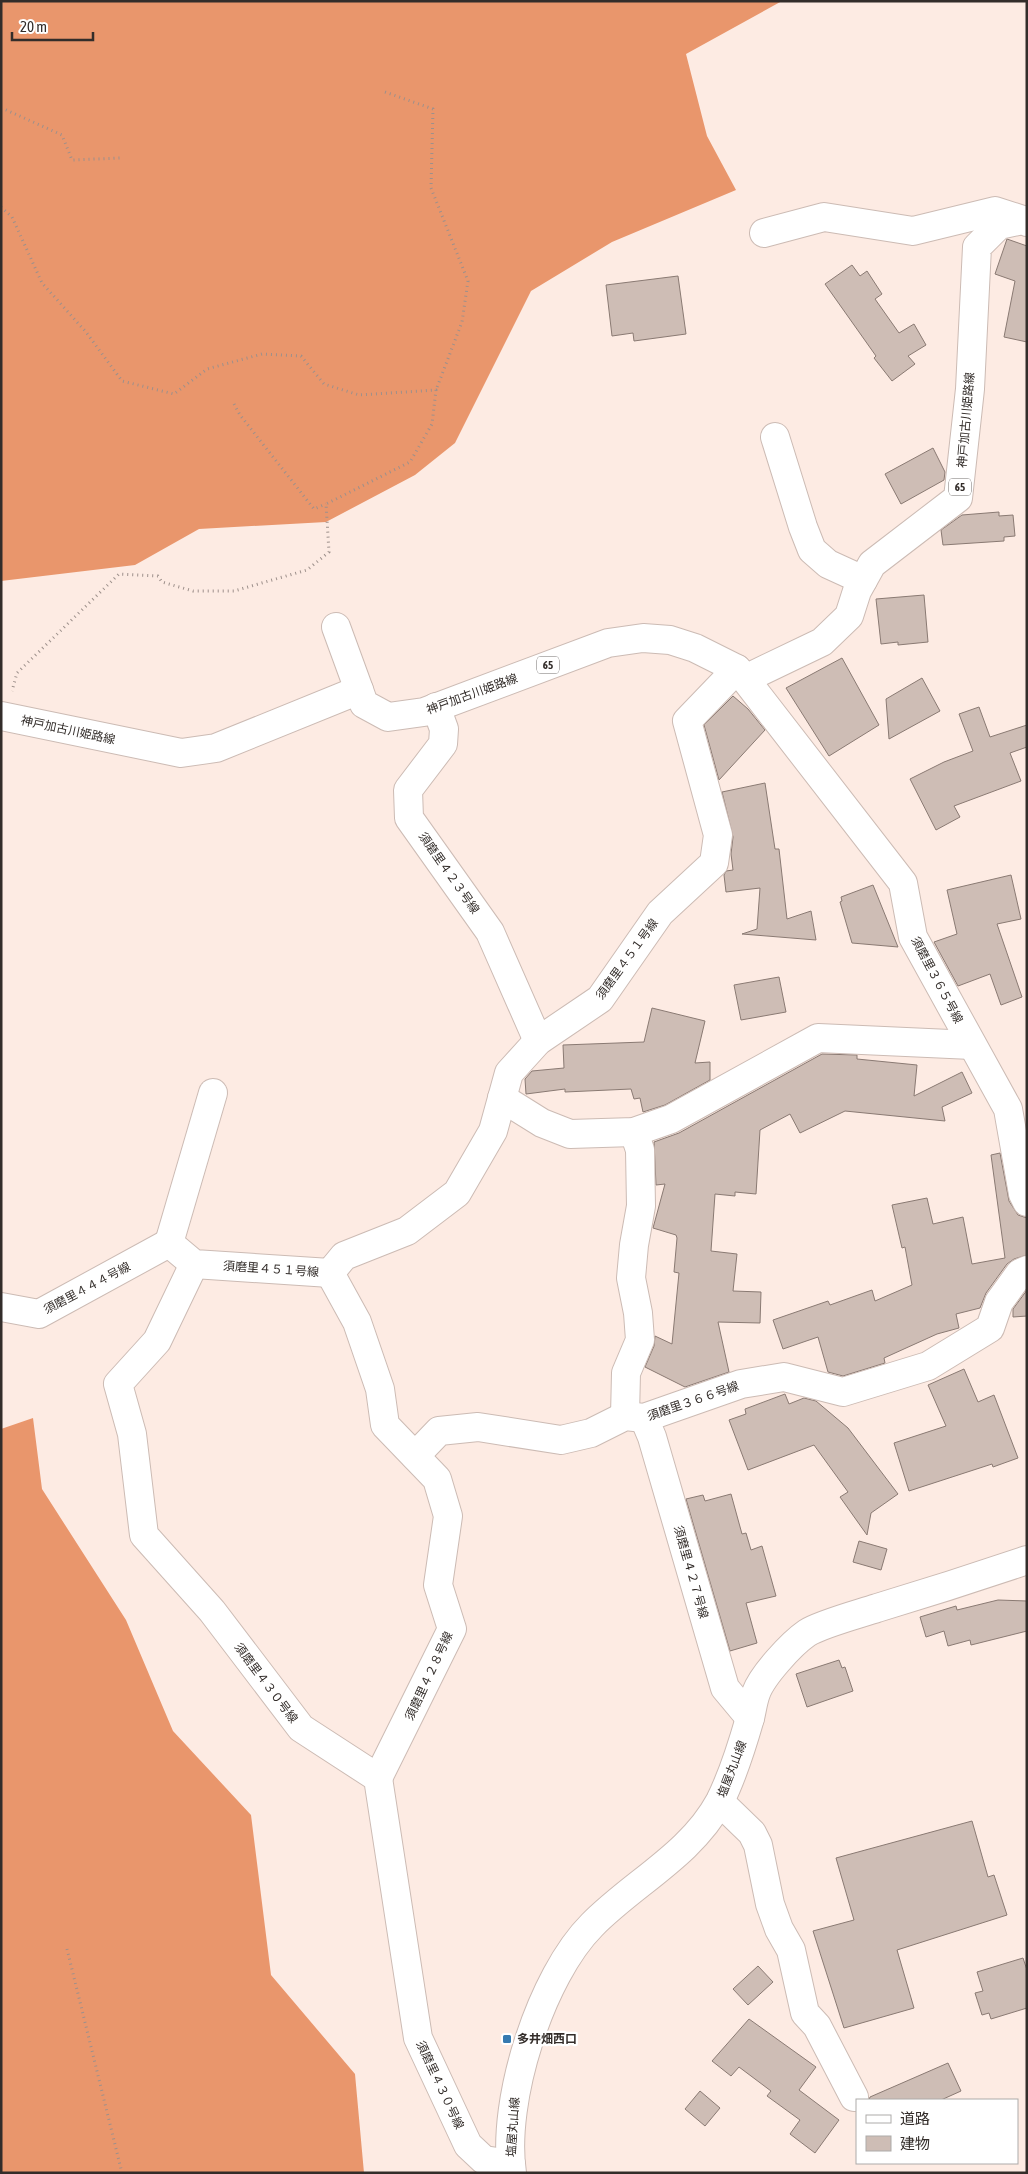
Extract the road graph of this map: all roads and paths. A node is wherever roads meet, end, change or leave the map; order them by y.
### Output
1 (385, 92) dead end
2 (1, 109) edge
3 (120, 158) dead end
4 (1, 207) edge
5 (1025, 221) edge
6 (764, 233) dead end
7 (436, 390) junction
8 (234, 404) dead end
9 (775, 437) dead end
10 (326, 504) junction
11 (863, 580) junction
12 (336, 627) dead end
13 (741, 674) junction
14 (359, 690) junction
15 (436, 707) junction
16 (1, 716) edge
17 (35, 723) junction
18 (538, 1041) junction
19 (972, 1045) junction
20 (213, 1093) dead end
21 (502, 1098) junction
22 (1017, 1107) edge
23 (634, 1132) junction
24 (1027, 1202) edge
25 (169, 1243) junction
26 (194, 1264) junction
27 (1027, 1270) edge
28 (330, 1273) junction
29 (1, 1307) edge
30 (635, 1417) junction
31 (415, 1456) junction
32 (1027, 1560) edge
33 (750, 1718) junction
34 (378, 1778) junction
35 (720, 1802) junction
36 (67, 1950) dead end
37 (854, 2097) dead end
38 (512, 2168) edge
39 (122, 2173) edge

1 - 7 path
2 - 3 path
4 - 7 path
5 - 6 street
5 - 11 street, 神戸加古川姫路線 / 65
7 - 10 path
8 - 10 path
9 - 11 street
10 - 17 path
11 - 13 street, 神戸加古川姫路線 / 65
12 - 14 street
13 - 15 street, 神戸加古川姫路線 / 65
13 - 18 street, 須磨里４５１号線
13 - 19 street, 須磨里３６５号線
14 - 15 street, 神戸加古川姫路線 / 65
14 - 17 street, 神戸加古川姫路線
15 - 18 street, 須磨里４２３号線
16 - 17 street, 神戸加古川姫路線
18 - 21 street, 須磨里４５１号線
19 - 22 street, 須磨里３６５号線
19 - 23 street
20 - 25 street
21 - 23 street
21 - 28 street, 須磨里４５１号線
22 - 24 street, 須磨里３６５号線
23 - 30 street, 須磨里４２７号線
25 - 26 street
25 - 29 street, 須磨里４４４号線
26 - 28 street, 須磨里４５１号線
26 - 34 street, 須磨里４３０号線
27 - 30 street, 須磨里３６６号線
28 - 31 street, 須磨里４２８号線
30 - 31 street, 須磨里３６６号線
30 - 33 street, 須磨里４２７号線
31 - 34 street, 須磨里４２８号線
32 - 33 street, 塩屋丸山線
33 - 35 street, 塩屋丸山線
34 - 38 street, 須磨里４３０号線
35 - 37 street
35 - 38 street, 塩屋丸山線
36 - 39 path

